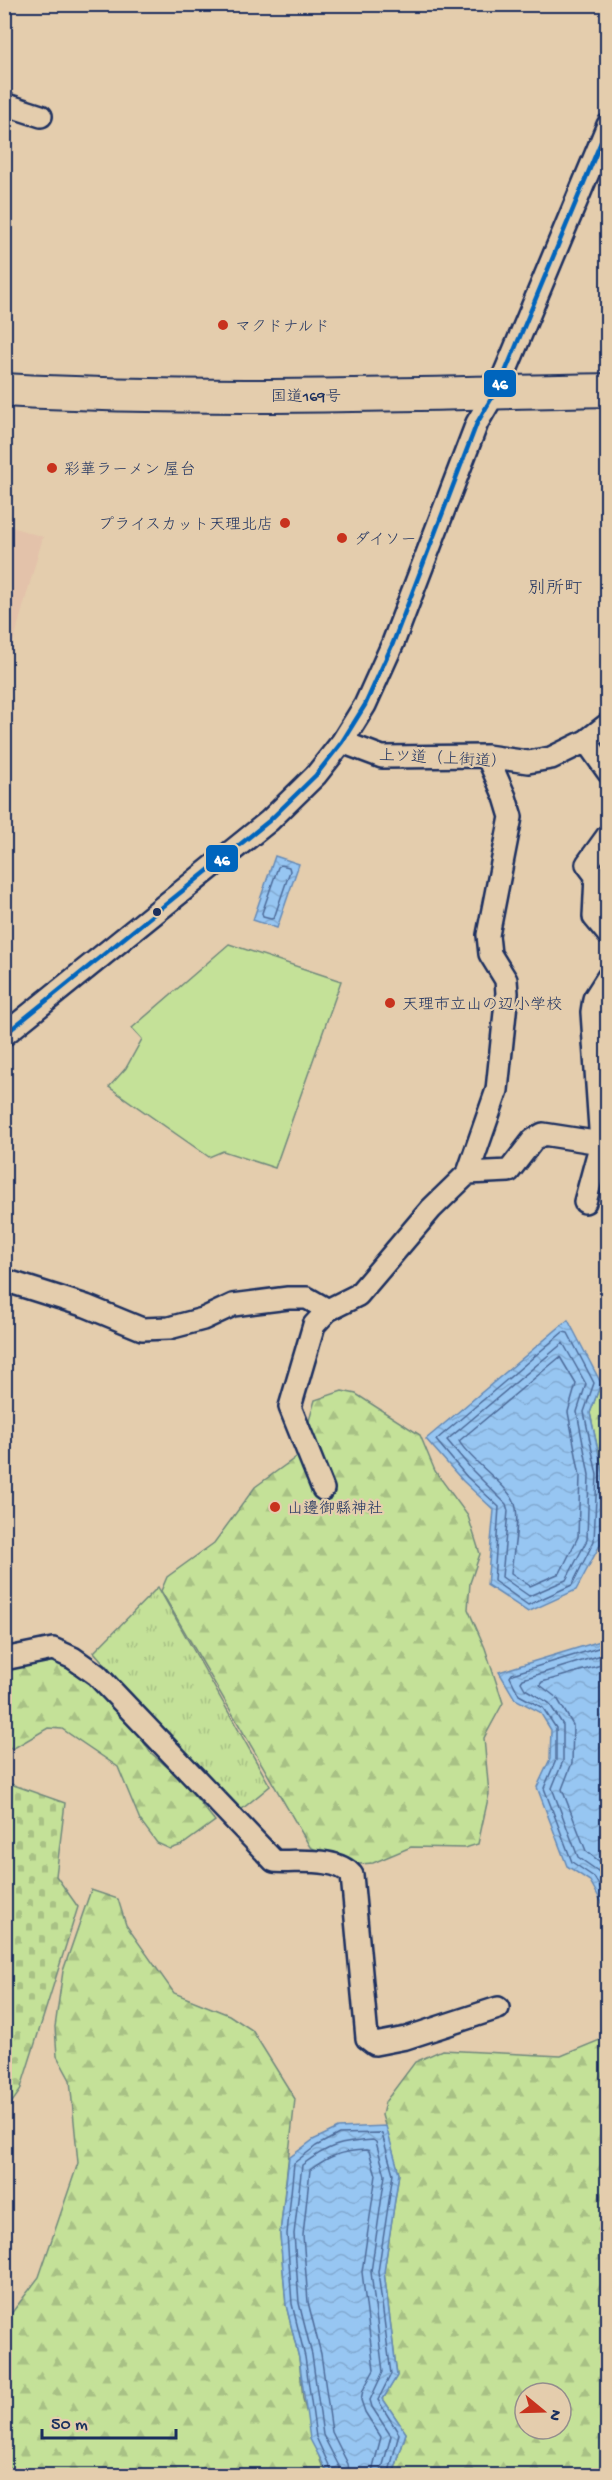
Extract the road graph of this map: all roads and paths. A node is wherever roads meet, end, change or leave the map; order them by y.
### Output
1 (4, 104) edge
2 (41, 116) dead end
3 (608, 125) edge
4 (4, 390) edge
5 (608, 390) edge
6 (496, 393) junction
7 (608, 724) edge
8 (586, 741) junction
9 (342, 742) junction
10 (487, 756) junction
11 (608, 772) edge
12 (608, 835) edge
13 (608, 934) edge
14 (608, 977) edge
15 (4, 1035) edge
16 (601, 1143) junction
17 (468, 1173) junction
18 (585, 1202) dead end
19 (4, 1280) edge
20 (328, 1310) junction
21 (323, 1489) dead end
22 (4, 1659) edge
23 (498, 2008) dead end

1 - 2 street
3 - 6 street
4 - 6 highway, 国道169号
5 - 6 highway, 国道169号
6 - 9 street
7 - 8 street, 上ツ道（上街道）
8 - 10 street, 上ツ道（上街道）
8 - 11 street
9 - 10 street, 上ツ道（上街道）
9 - 15 street
10 - 17 street
12 - 13 street
14 - 16 street
16 - 17 street
16 - 18 street
17 - 20 street
19 - 20 street
20 - 21 street
22 - 23 street

